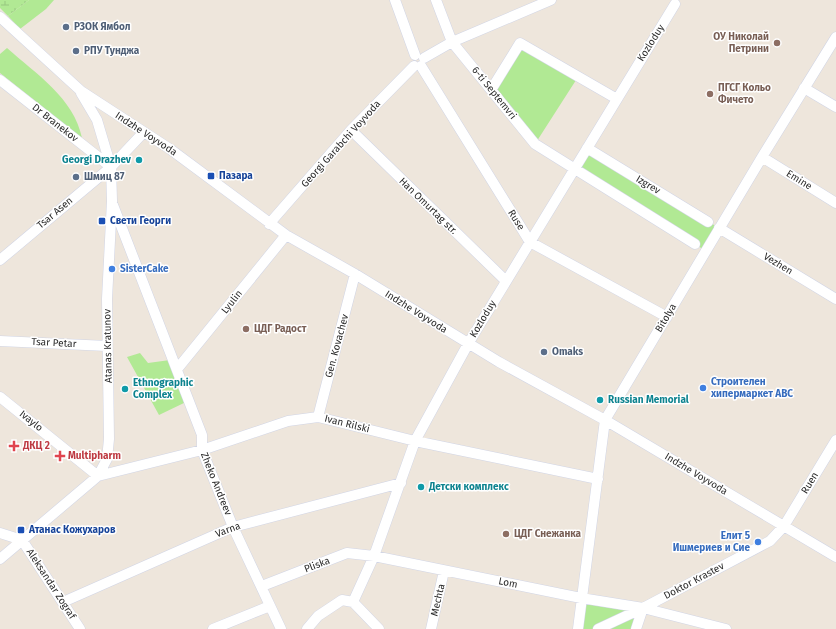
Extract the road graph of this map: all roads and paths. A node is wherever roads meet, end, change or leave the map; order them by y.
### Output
1 (395, 0) edge
2 (436, 0) edge
3 (551, 0) edge
4 (675, 4) dead end
5 (0, 17) edge
6 (836, 37) edge
7 (452, 42) junction
8 (832, 51) edge
9 (418, 61) junction
10 (0, 80) edge
11 (804, 88) junction
12 (491, 90) junction
13 (81, 92) junction
14 (617, 99) junction
15 (836, 107) edge
16 (351, 130) junction
17 (143, 133) junction
18 (587, 148) junction
19 (762, 157) junction
20 (111, 167) junction
21 (574, 169) junction
22 (112, 202) junction
23 (836, 203) edge
24 (708, 222) dead end
25 (269, 224) junction
26 (719, 228) junction
27 (286, 235) junction
28 (530, 242) junction
29 (695, 244) dead end
30 (0, 260) edge
31 (355, 274) junction
32 (506, 281) junction
33 (836, 299) edge
34 (667, 317) junction
35 (0, 341) edge
36 (468, 344) junction
37 (107, 346) junction
38 (178, 368) junction
39 (0, 397) edge
40 (318, 417) junction
41 (605, 420) junction
42 (415, 440) junction
43 (836, 440) edge
44 (202, 450) junction
45 (98, 476) junction
46 (598, 479) junction
47 (401, 483) junction
48 (784, 526) junction
49 (234, 527) junction
50 (0, 533) edge
51 (22, 540) junction
52 (374, 556) junction
53 (836, 556) edge
54 (0, 559) edge
55 (444, 571) junction
56 (262, 586) junction
57 (581, 598) junction
58 (63, 602) junction
59 (352, 602) junction
60 (270, 606) junction
61 (643, 608) junction
62 (80, 629) edge
63 (213, 629) edge
64 (281, 629) edge
65 (307, 629) edge
66 (379, 629) edge
67 (431, 629) edge
68 (578, 629) edge
69 (598, 629) edge
70 (636, 629) edge
71 (726, 629) edge

1 - 9 street, Ruse
2 - 7 street, 6-ti Septemvri
3 - 7 street, Georgi Garabchi Voyvoda
4 - 14 street, Kozloduy
5 - 13 street, Indzhe Voyvoda
6 - 8 street, Bitolya
7 - 9 street, Georgi Garabchi Voyvoda
7 - 12 street, 6-ti Septemvri
8 - 11 street, Bitolya
9 - 16 street, Georgi Garabchi Voyvoda
9 - 28 street, Ruse
10 - 20 street, Dr Branekov
11 - 15 street
11 - 19 street, Bitolya
12 - 14 street
12 - 21 street, 6-ti Septemvri
13 - 17 street, Indzhe Voyvoda
13 - 20 street, Atanas Kratunov
14 - 18 street, Kozloduy
16 - 25 street, Georgi Garabchi Voyvoda
16 - 32 street, Han Omurtag str.
17 - 20 street, Tsar Asen
17 - 25 street, Indzhe Voyvoda
18 - 21 street, Kozloduy
18 - 24 street, Izgrev
19 - 23 street, Emine
19 - 26 street, Bitolya
20 - 22 street, Atanas Kratunov
20 - 30 street, Tsar Asen
21 - 28 street, Kozloduy
21 - 29 street
22 - 37 street, Atanas Kratunov
22 - 38 street, Zheko Andreev
25 - 27 street, Indzhe Voyvoda
26 - 33 street, Vezhen
26 - 34 street, Bitolya
27 - 31 street, Indzhe Voyvoda
27 - 38 street, Lyulin
28 - 32 street, Kozloduy
28 - 34 street, Ruse
31 - 36 street, Indzhe Voyvoda
31 - 40 street, Gen. Kovachev
32 - 36 street, Kozloduy
34 - 41 street, Bitolya
35 - 37 street, Tsar Petar
36 - 41 street, Indzhe Voyvoda
36 - 42 street, Kozloduy
37 - 45 street, Atanas Kratunov
38 - 44 street, Zheko Andreev
39 - 45 street, Ivaylo
40 - 42 street, Ivan Rilski
40 - 44 street, Ivan Rilski
41 - 46 street, Bitolya
41 - 48 street, Indzhe Voyvoda
42 - 46 street, Ivan Rilski
42 - 47 street, Kozloduy
43 - 48 street, Ruen
44 - 45 street, Ivan Rilski
44 - 49 street, Zheko Andreev
45 - 51 street, Atanas Kratunov
46 - 57 street, Bitolya
47 - 49 street, Varna
47 - 52 street, Kozloduy
48 - 53 street, Indzhe Voyvoda
48 - 61 street, Doktor Krastev
49 - 56 street, Zheko Andreev
49 - 58 street, Varna
50 - 51 street
51 - 54 street, Atanas Kratunov
51 - 58 street, Aleksandar Zograf
52 - 55 street, Lom
52 - 56 street, Pliska
52 - 59 street, Kozloduy
55 - 57 street, Lom
55 - 67 street, Mechta
56 - 60 street, Zheko Andreev
57 - 61 street, Lom
57 - 68 street, Bitolya
58 - 62 street, Aleksandar Zograf
59 - 65 street
59 - 66 street
60 - 63 street
60 - 64 street, Zheko Andreev
61 - 69 street, Doktor Krastev
61 - 70 street
61 - 71 street, Lom

